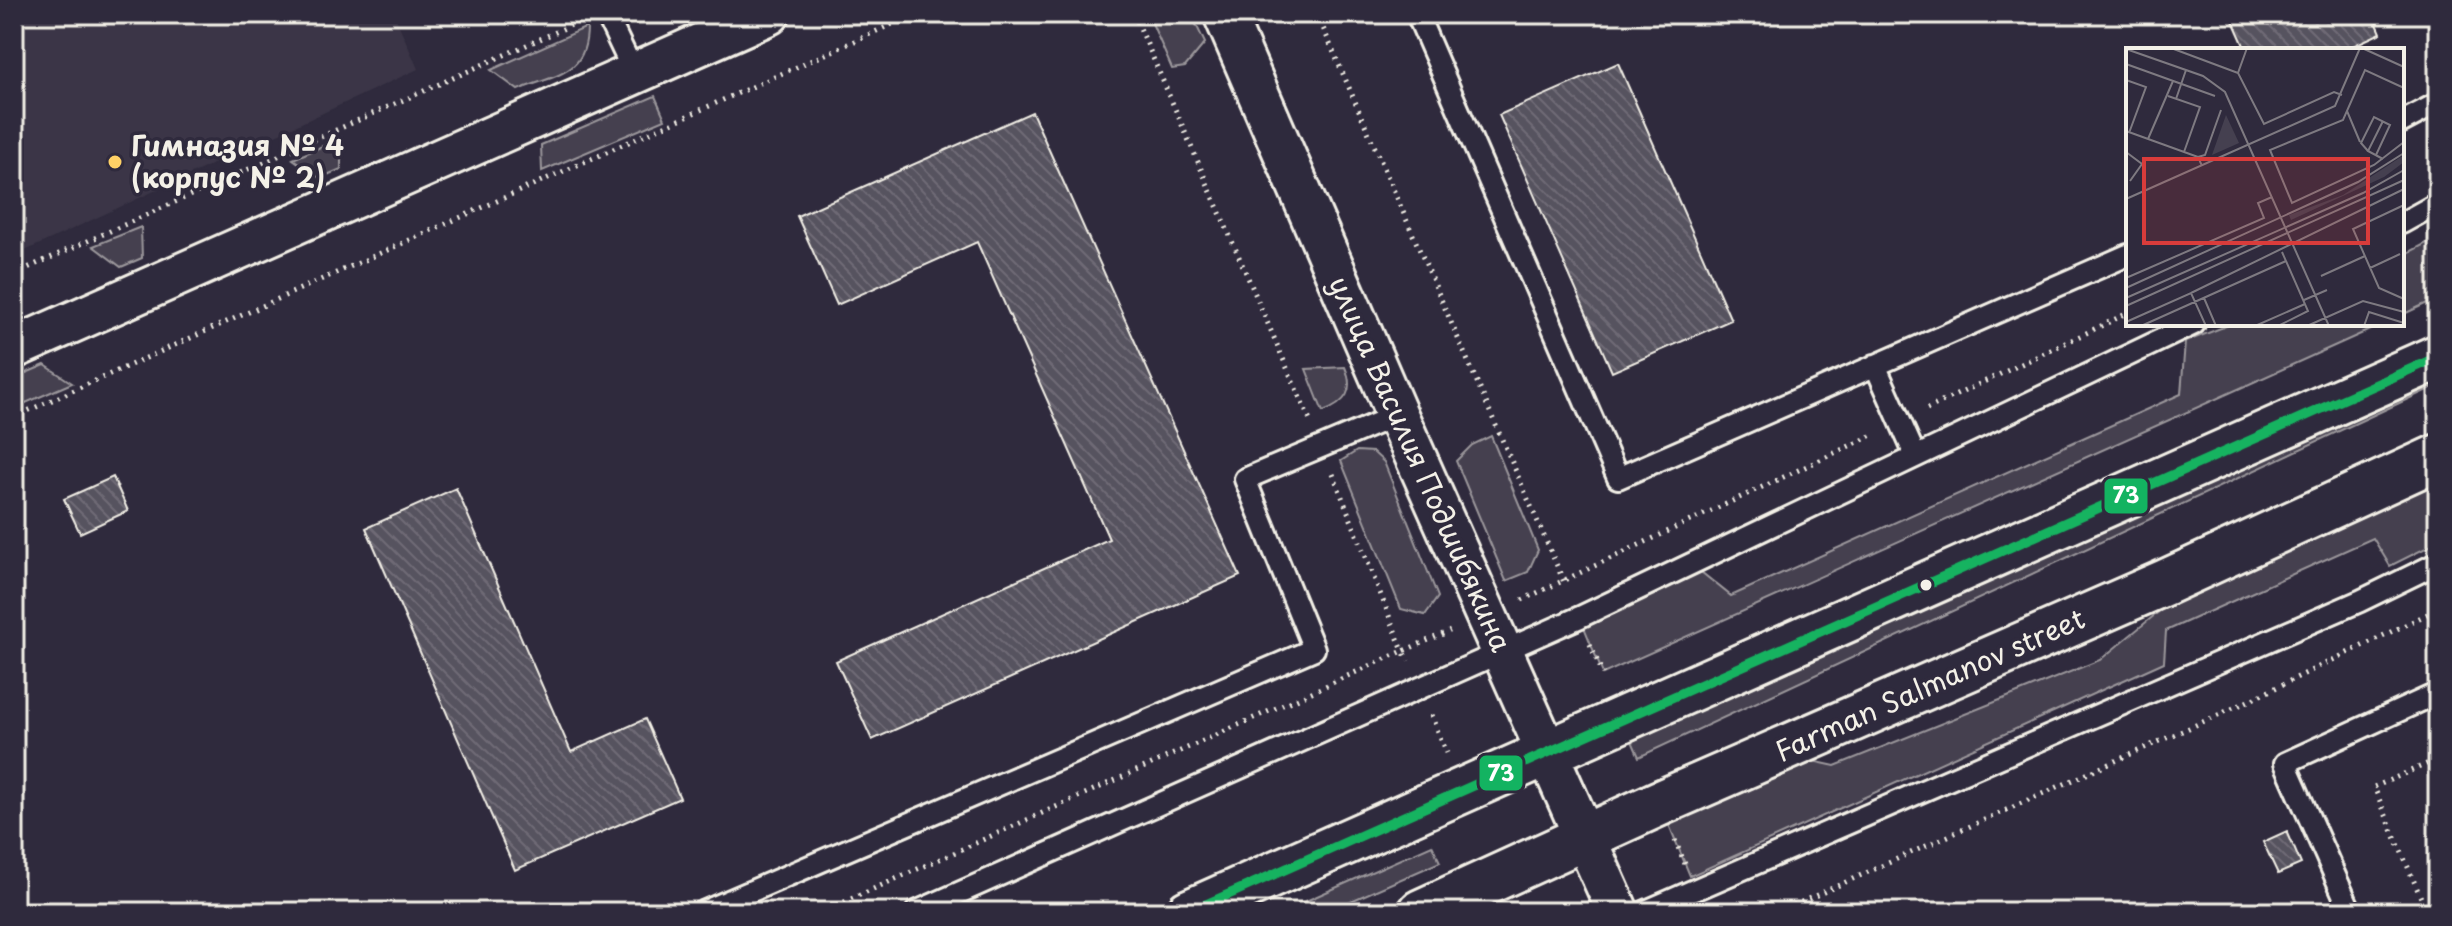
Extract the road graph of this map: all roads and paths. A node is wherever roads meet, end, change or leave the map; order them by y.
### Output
1 (606, 14) edge
2 (769, 14) edge
3 (915, 14) edge
4 (1134, 14) edge
5 (1224, 14) edge
6 (1317, 14) edge
7 (1417, 14) edge
8 (583, 20) dead end
9 (634, 73) junction
10 (2438, 103) edge
11 (2404, 121) edge
12 (2438, 203) edge
13 (2404, 222) edge
14 (2126, 256) edge
15 (14, 274) edge
16 (2126, 314) edge
17 (2190, 326) edge
18 (14, 348) edge
19 (2438, 357) edge
20 (1875, 365) junction
21 (1397, 415) junction
22 (14, 417) edge
23 (1900, 422) junction
24 (1321, 445) junction
25 (1915, 455) junction
26 (2438, 457) edge
27 (2438, 563) edge
28 (1564, 582) junction
29 (2438, 609) edge
30 (1495, 633) junction
31 (1589, 640) dead end
32 (1403, 651) junction
33 (1603, 674) dead end
34 (2438, 693) edge
35 (1548, 752) junction
36 (2438, 759) edge
37 (1673, 834) dead end
38 (1586, 838) junction
39 (1690, 876) dead end
40 (703, 912) edge
41 (822, 912) edge
42 (916, 912) edge
43 (1189, 912) edge
44 (1421, 912) edge
45 (1618, 912) edge
46 (1644, 912) edge
47 (1779, 912) edge
48 (2351, 912) edge
49 (2427, 912) edge

1 - 9 lane
2 - 9 street
3 - 22 path
4 - 24 path
5 - 21 street, улица Василия Подшибякина
6 - 28 path
7 - 20 lane
8 - 15 path
9 - 18 street
10 - 11 lane
12 - 13 lane
14 - 20 lane
16 - 23 path
17 - 25 lane
19 - 35 street
20 - 23 lane
21 - 24 lane
21 - 30 street, улица Василия Подшибякина
23 - 25 lane
23 - 28 path
24 - 32 path
24 - 40 lane
25 - 30 lane
26 - 38 street, Farman Salmanov street
27 - 46 lane
28 - 30 path
29 - 47 path
30 - 32 path
30 - 35 street, улица Василия Подшибякина
30 - 42 lane
31 - 33 path
32 - 41 path
34 - 48 lane
35 - 38 street, улица Василия Подшибякина
35 - 43 street
36 - 49 path
37 - 39 path
38 - 44 street, Farman Salmanov street
38 - 45 street, улица Василия Подшибякина

